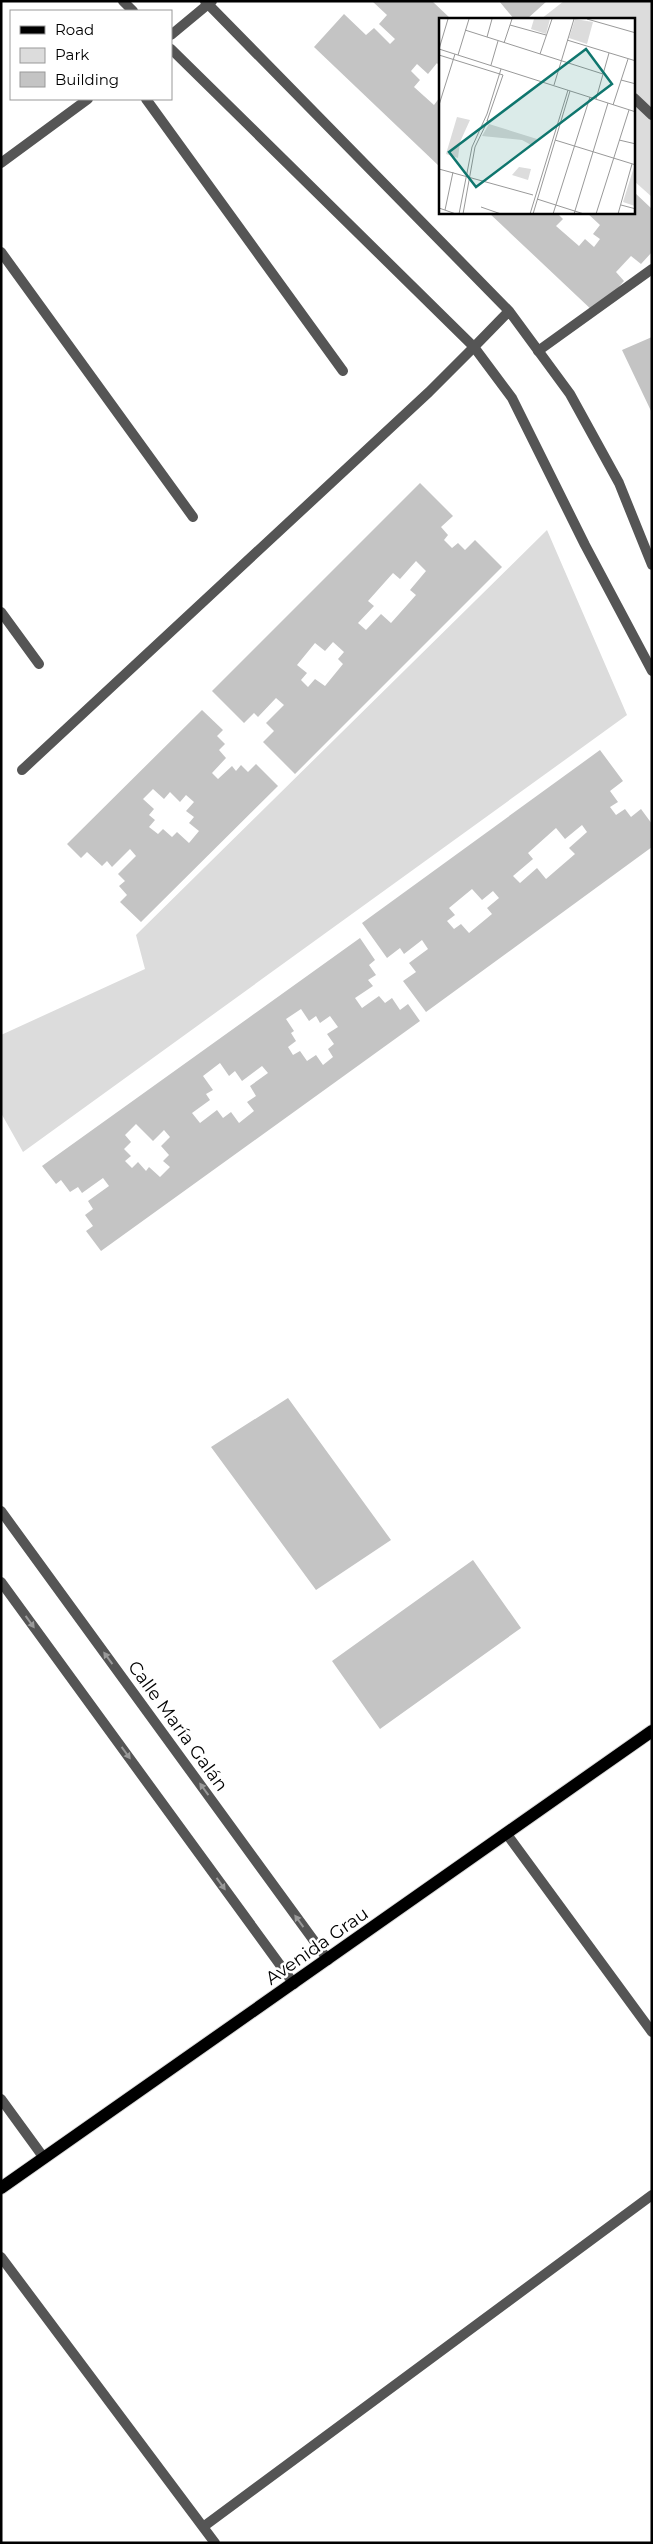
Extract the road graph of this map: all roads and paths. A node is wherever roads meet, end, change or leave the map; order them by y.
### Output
1 (123, 1) edge
2 (209, 2) edge
3 (132, 10) edge
4 (172, 34) edge
5 (172, 51) edge
6 (87, 100) edge
7 (147, 100) edge
8 (636, 100) edge
9 (652, 115) edge
10 (1, 163) edge
11 (1, 252) edge
12 (652, 269) edge
13 (509, 311) junction
14 (474, 347) junction
15 (538, 351) junction
16 (343, 371) dead end
17 (193, 517) dead end
18 (652, 565) edge
19 (1, 612) edge
20 (39, 664) dead end
21 (652, 671) edge
22 (22, 770) dead end
23 (1, 1511) edge
24 (1, 1582) edge
25 (652, 1731) edge
26 (506, 1833) junction
27 (328, 1960) junction
28 (294, 1984) junction
29 (652, 2032) edge
30 (1, 2098) edge
31 (44, 2158) junction
32 (1, 2188) edge
33 (652, 2195) edge
34 (1, 2257) edge
35 (203, 2528) junction
36 (215, 2543) edge

1 - 3 street
2 - 4 street
2 - 13 street
5 - 14 street
6 - 10 street
7 - 16 street
8 - 9 street
11 - 17 street
12 - 15 street
13 - 14 street
13 - 15 street
14 - 21 street
14 - 22 street
15 - 18 street
19 - 20 street
27 -> 23 street, Calle María Galán
24 -> 28 street
25 - 26 main road, Avenida Grau
26 - 27 main road, Avenida Grau
26 - 29 street
27 - 28 main road, Avenida Grau
28 - 31 main road, Avenida Grau
30 - 31 street
31 - 32 main road, Avenida Grau
33 - 35 street
34 - 35 street
35 - 36 street

